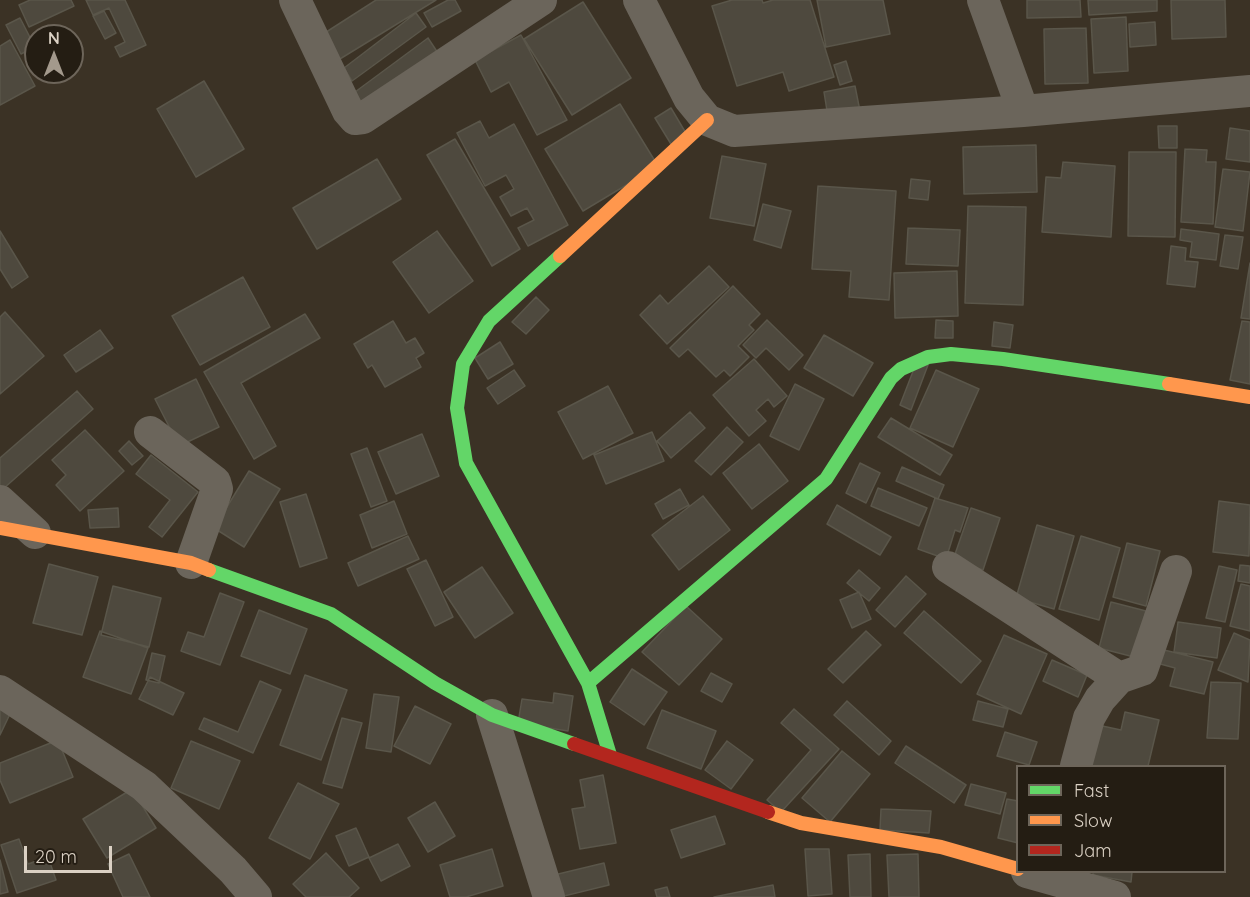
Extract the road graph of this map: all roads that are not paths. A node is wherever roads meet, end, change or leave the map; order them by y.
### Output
1 (295, 0) edge
2 (541, 0) edge
3 (639, 0) edge
4 (982, 0) edge
5 (1250, 91) edge
6 (1023, 111) junction
7 (707, 120) junction
8 (1250, 397) edge
9 (150, 432) dead end
10 (0, 501) edge
11 (0, 528) edge
12 (35, 533) junction
13 (191, 563) junction
14 (948, 567) dead end
15 (1176, 572) dead end
16 (1119, 678) junction
17 (588, 683) junction
18 (0, 691) edge
19 (492, 715) junction
20 (610, 755) junction
21 (1076, 765) edge
22 (1016, 867) edge
23 (1038, 873) edge
24 (256, 897) edge
25 (549, 897) edge
26 (1115, 897) edge

1 - 2 street
3 - 7 street
4 - 6 street
5 - 6 street
6 - 7 street
7 - 17 street
8 - 17 street
9 - 13 street
10 - 12 street
11 - 12 street
12 - 13 street
13 - 19 street
14 - 16 street
15 - 16 street
16 - 21 street
17 - 20 street
18 - 24 street
19 - 20 street
19 - 25 street
20 - 22 street
23 - 26 street

